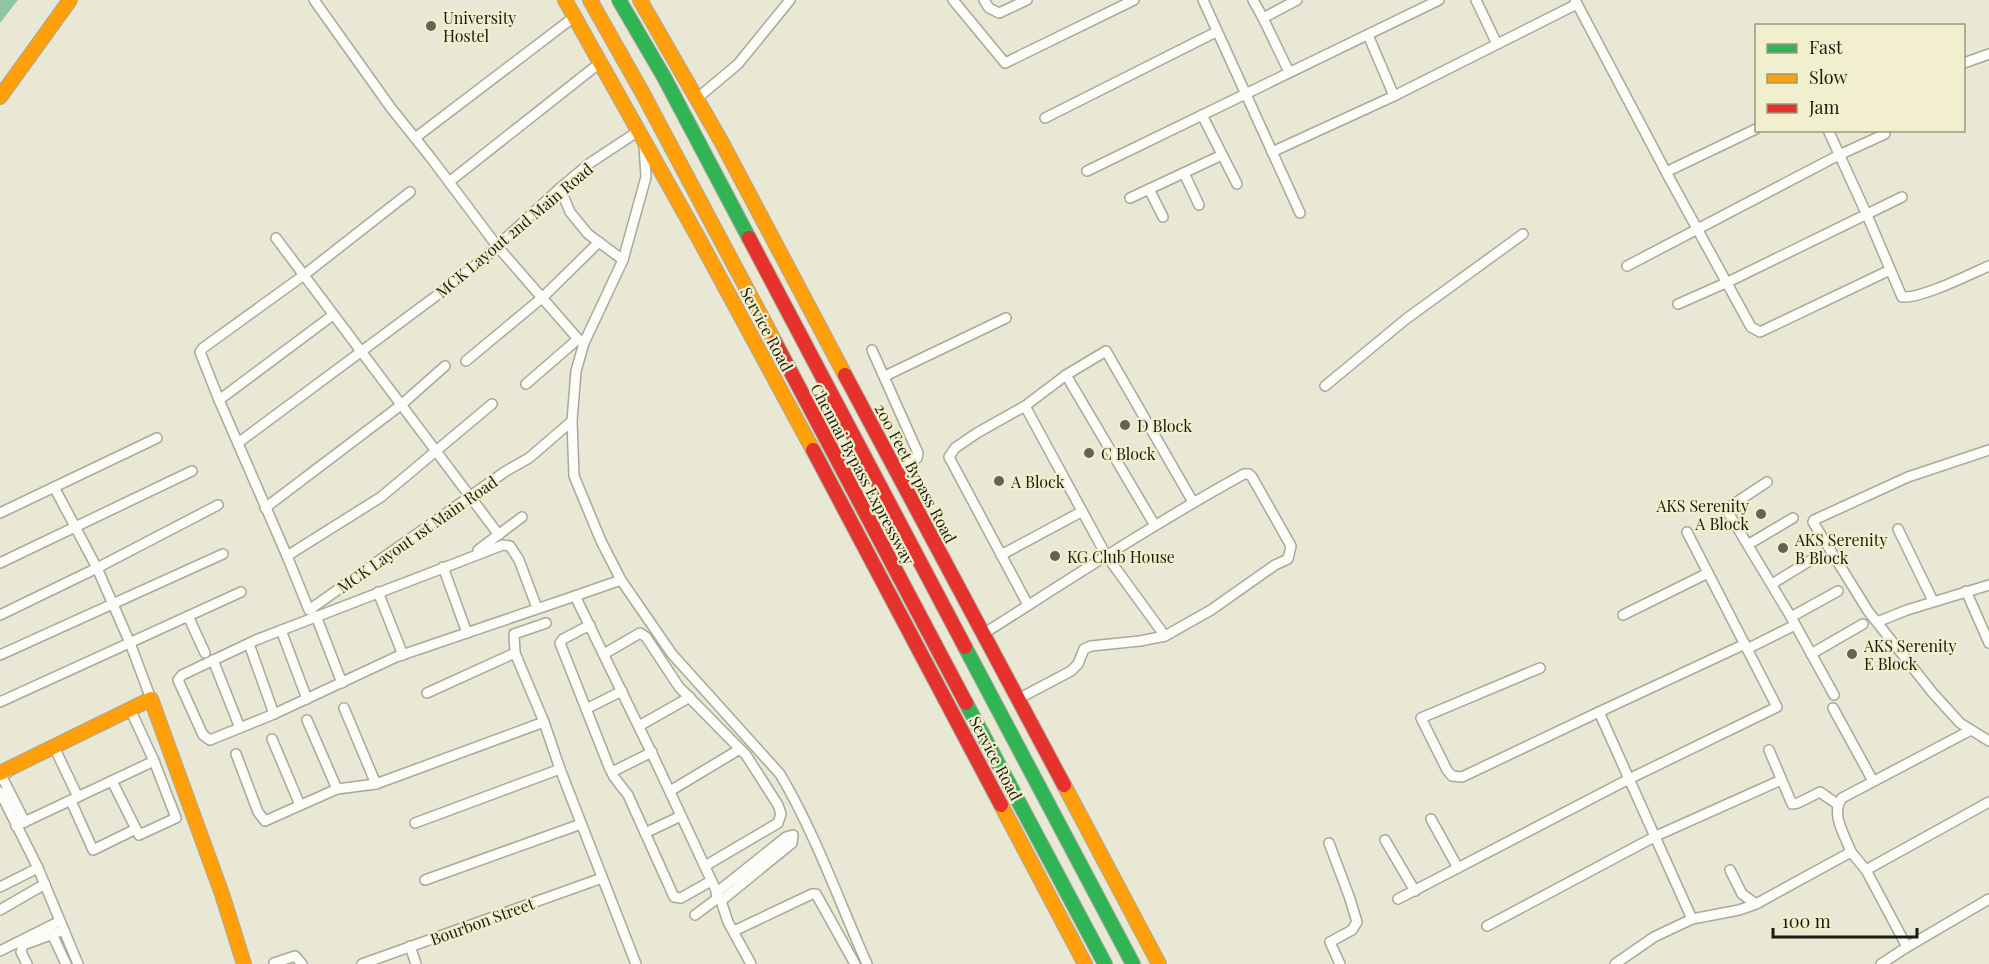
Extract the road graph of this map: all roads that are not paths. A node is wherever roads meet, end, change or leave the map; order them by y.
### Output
1 (70, 0) edge
2 (314, 0) edge
3 (565, 0) edge
4 (590, 0) edge
5 (619, 0) edge
6 (640, 0) edge
7 (790, 0) edge
8 (953, 0) edge
9 (984, 0) edge
10 (1027, 0) edge
11 (1134, 0) edge
12 (1203, 0) edge
13 (1253, 0) edge
14 (1297, 0) edge
15 (1439, 0) edge
16 (1476, 0) edge
17 (1576, 2) edge
18 (574, 17) junction
19 (1263, 18) junction
20 (1216, 32) junction
21 (1368, 35) junction
22 (1497, 44) junction
23 (1989, 54) edge
24 (601, 62) junction
25 (1965, 63) edge
26 (1289, 72) junction
27 (1245, 94) junction
28 (1394, 96) junction
29 (0, 97) edge
30 (696, 97) junction
31 (1202, 115) junction
32 (1045, 118) dead end
33 (1755, 129) edge
34 (1829, 132) edge
35 (642, 134) junction
36 (1885, 134) dead end
37 (415, 138) junction
38 (1272, 152) junction
39 (1222, 155) junction
40 (1839, 155) junction
41 (1087, 171) dead end
42 (1666, 172) junction
43 (1184, 173) junction
44 (449, 182) junction
45 (1237, 184) dead end
46 (560, 188) junction
47 (1149, 189) junction
48 (410, 192) dead end
49 (1902, 197) dead end
50 (1130, 198) dead end
51 (1199, 205) dead end
52 (1300, 213) dead end
53 (1867, 215) junction
54 (1163, 217) dead end
55 (1697, 230) junction
56 (1522, 234) dead end
57 (276, 238) dead end
58 (599, 242) junction
59 (497, 246) junction
60 (623, 260) junction
61 (1627, 266) dead end
62 (1989, 266) edge
63 (1890, 270) junction
64 (304, 275) junction
65 (1728, 282) junction
66 (543, 297) junction
67 (1678, 304) dead end
68 (333, 315) junction
69 (1006, 318) dead end
70 (581, 341) junction
71 (872, 350) dead end
72 (361, 354) junction
73 (466, 360) dead end
74 (445, 366) dead end
75 (885, 375) junction
76 (1066, 375) junction
77 (526, 384) dead end
78 (1325, 386) dead end
79 (219, 400) junction
80 (492, 404) dead end
81 (401, 405) junction
82 (1025, 406) junction
83 (572, 421) junction
84 (158, 438) dead end
85 (238, 444) junction
86 (1989, 450) edge
87 (436, 452) junction
88 (894, 467) junction
89 (192, 471) dead end
90 (1767, 482) dead end
91 (54, 487) junction
92 (471, 497) junction
93 (1193, 502) junction
94 (218, 505) dead end
95 (265, 508) junction
96 (1081, 512) junction
97 (0, 513) edge
98 (522, 517) dead end
99 (1793, 518) dead end
100 (1154, 524) junction
101 (74, 525) junction
102 (1898, 529) dead end
103 (1687, 532) dead end
104 (499, 535) junction
105 (1749, 544) junction
106 (478, 550) dead end
107 (223, 554) dead end
108 (1001, 555) junction
109 (1106, 555) junction
110 (287, 556) junction
111 (1816, 557) dead end
112 (0, 563) edge
113 (443, 567) junction
114 (97, 568) junction
115 (1708, 573) junction
116 (621, 580) junction
117 (1772, 584) junction
118 (1989, 585) edge
119 (1838, 591) dead end
120 (1966, 591) junction
121 (241, 592) dead end
122 (378, 592) junction
123 (575, 596) junction
124 (1933, 602) junction
125 (114, 604) junction
126 (1028, 605) junction
127 (537, 608) junction
128 (0, 615) edge
129 (1623, 615) dead end
130 (188, 616) junction
131 (316, 616) junction
132 (1793, 621) junction
133 (1877, 622) junction
134 (546, 623) dead end
135 (1863, 624) dead end
136 (590, 625) junction
137 (281, 630) junction
138 (466, 633) junction
139 (983, 633) junction
140 (1165, 636) junction
141 (130, 643) junction
142 (1989, 643) edge
143 (249, 644) junction
144 (1746, 647) junction
145 (205, 653) dead end
146 (515, 653) junction
147 (604, 654) junction
148 (1811, 654) junction
149 (0, 655) edge
150 (403, 655) junction
151 (213, 660) junction
152 (1540, 668) dead end
153 (342, 683) junction
154 (622, 691) junction
155 (427, 693) dead end
156 (1834, 695) dead end
157 (690, 697) junction
158 (151, 699) junction
159 (307, 699) junction
160 (1018, 699) junction
161 (0, 702) edge
162 (344, 708) dead end
163 (1833, 708) dead end
164 (586, 709) junction
165 (1599, 712) junction
166 (274, 714) junction
167 (307, 720) dead end
168 (544, 722) junction
169 (639, 726) junction
170 (240, 729) junction
171 (1971, 730) junction
172 (272, 739) dead end
173 (1989, 741) edge
174 (55, 749) junction
175 (740, 749) junction
176 (1769, 750) dead end
177 (652, 752) junction
178 (236, 754) dead end
179 (154, 761) junction
180 (560, 769) junction
181 (612, 772) junction
182 (0, 773) edge
183 (1629, 779) junction
184 (1781, 780) junction
185 (112, 781) junction
186 (1873, 781) junction
187 (376, 784) junction
188 (337, 789) junction
189 (3, 791) edge
190 (670, 791) junction
191 (75, 799) junction
192 (1989, 802) edge
193 (1837, 804) junction
194 (300, 805) junction
195 (681, 816) junction
196 (1431, 819) dead end
197 (415, 823) dead end
198 (20, 824) junction
199 (581, 824) junction
200 (806, 826) junction
201 (136, 829) junction
202 (645, 833) junction
203 (1656, 836) junction
204 (1385, 840) dead end
205 (1329, 843) dead end
206 (1851, 852) junction
207 (705, 866) junction
208 (38, 868) junction
209 (1458, 868) junction
210 (1730, 870) dead end
211 (1866, 870) junction
212 (602, 878) junction
213 (425, 880) dead end
214 (711, 880) junction
215 (45, 884) junction
216 (0, 887) edge
217 (1415, 891) junction
218 (719, 897) junction
219 (1398, 899) dead end
220 (1989, 899) edge
221 (1756, 904) junction
222 (0, 910) edge
223 (695, 915) dead end
224 (1692, 919) junction
225 (62, 925) junction
226 (1487, 926) dead end
227 (734, 931) junction
228 (52, 934) junction
229 (410, 946) junction
230 (1907, 947) junction
231 (0, 951) edge
232 (274, 963) edge
233 (632, 963) edge
234 (27, 964) edge
235 (66, 964) edge
236 (78, 964) edge
237 (244, 964) edge
238 (302, 964) edge
239 (362, 964) edge
240 (416, 964) edge
241 (751, 964) edge
242 (855, 964) edge
243 (867, 964) edge
244 (1085, 964) edge
245 (1105, 964) edge
246 (1133, 964) edge
247 (1159, 964) edge
248 (1340, 964) edge
249 (1615, 964) edge
250 (1881, 964) edge

1 - 29 main road
2 - 37 street
3 - 18 main road, Service Road
4 - 245 main road, Chennai Bypass Expressway
5 - 246 main road, Chennai Bypass Expressway
6 - 30 main road, 200 Feet Bypass Road
7 - 30 street
8 - 11 street
9 - 10 street
12 - 20 street
13 - 19 street
14 - 19 street
15 - 21 street
16 - 22 street
17 - 22 street
17 - 42 street
18 - 24 main road, Service Road
18 - 37 street
19 - 26 street
20 - 27 street
20 - 32 street
21 - 26 street
21 - 28 street
22 - 28 street
23 - 25 street
24 - 35 main road, Service Road
24 - 44 street
26 - 27 street
27 - 31 street
27 - 38 street
28 - 38 street
30 - 88 main road, 200 Feet Bypass Road
31 - 39 street
31 - 41 street
33 - 42 street
34 - 40 street
35 - 46 street, MCK Layout 2nd Main Road
35 - 60 street
35 - 244 main road, Service Road
36 - 40 street
37 - 44 street
38 - 52 street
39 - 43 street
39 - 45 street
40 - 53 street
40 - 55 street
42 - 55 street
43 - 47 street
43 - 51 street
44 - 59 street
46 - 58 street
46 - 59 street, MCK Layout 2nd Main Road
47 - 50 street
47 - 54 street
48 - 64 street
49 - 53 street
53 - 63 street
53 - 65 street
55 - 61 street
55 - 65 street
56 - 78 street
57 - 64 street
58 - 60 street
58 - 66 street
59 - 66 street
59 - 72 street, MCK Layout 2nd Main Road
60 - 70 street
62 - 63 street
63 - 65 street
64 - 68 street
64 - 79 street
65 - 67 street
66 - 70 street
66 - 73 street
68 - 72 street
68 - 79 street
69 - 75 street
70 - 77 street
70 - 83 street
71 - 75 street
72 - 81 street
72 - 85 street, MCK Layout 2nd Main Road
74 - 81 street
75 - 88 street
76 - 82 street
76 - 93 street
76 - 100 street
79 - 85 street
80 - 87 street
81 - 87 street
81 - 95 street
82 - 96 street
82 - 108 street
83 - 92 street, MCK Layout 1st Main Road
83 - 116 street
84 - 91 street
85 - 95 street
86 - 133 street
87 - 92 street
87 - 110 street
88 - 139 main road, 200 Feet Bypass Road
89 - 101 street
90 - 105 street
91 - 97 street
91 - 101 street
92 - 104 street
92 - 110 street, MCK Layout 1st Main Road
93 - 100 street
93 - 140 street
94 - 114 street
95 - 110 street
96 - 108 street
96 - 109 street
98 - 104 street
99 - 105 street
100 - 109 street
101 - 112 street
101 - 114 street
102 - 124 street
103 - 115 street
104 - 106 street
105 - 117 street
107 - 125 street
108 - 126 street
109 - 126 street
109 - 140 street
111 - 117 street
113 - 122 street
113 - 127 street
113 - 138 street
114 - 125 street
114 - 128 street
115 - 129 street
115 - 144 street
116 - 123 street
116 - 200 street
117 - 132 street
118 - 120 street
119 - 132 street
120 - 124 street
120 - 142 street
121 - 130 street
122 - 131 street
122 - 150 street
123 - 127 street
123 - 136 street
124 - 133 street
125 - 141 street
125 - 149 street
126 - 139 street
127 - 138 street
130 - 141 street
130 - 145 street
131 - 137 street
131 - 153 street
132 - 144 street
132 - 148 street
133 - 171 street
134 - 146 street
135 - 148 street
136 - 147 street
136 - 164 street
137 - 143 street
137 - 159 street
138 - 150 street
139 - 160 main road, 200 Feet Bypass Road
140 - 160 street
141 - 158 street
141 - 161 street
143 - 151 street
143 - 166 street
144 - 165 street
144 - 183 street
146 - 155 street
146 - 168 street
147 - 154 street
147 - 157 street
148 - 156 street
150 - 153 street
151 - 170 street
151 - 170 street
152 - 165 street
153 - 159 street
154 - 164 street
154 - 169 street
157 - 169 street
157 - 175 street
158 - 182 main road
158 - 237 main road
159 - 166 street
160 - 247 main road, 200 Feet Bypass Road
162 - 187 street
163 - 186 street
164 - 181 street
165 - 183 street
166 - 170 street
167 - 188 street
168 - 180 street
168 - 187 street
169 - 177 street
171 - 173 street
171 - 186 street
172 - 194 street
174 - 179 street
174 - 189 street
174 - 191 street
175 - 190 street
175 - 207 street
176 - 184 street
177 - 181 street
177 - 190 street
178 - 194 street
179 - 185 street
179 - 201 street
180 - 197 street
180 - 199 street
181 - 202 street
183 - 203 street
183 - 209 street
184 - 193 street
184 - 203 street
185 - 191 street
185 - 201 street
186 - 193 street
187 - 188 street
188 - 194 street
189 - 198 street
190 - 195 street
191 - 198 street
191 - 201 street
192 - 211 street
193 - 206 street
195 - 202 street
195 - 207 street
196 - 209 street
198 - 208 street
199 - 212 street
199 - 213 street
200 - 218 street
200 - 243 street
202 - 214 street
203 - 224 street
203 - 226 street
204 - 217 street
205 - 248 street
206 - 211 street
206 - 221 street
207 - 214 street
208 - 215 street
208 - 216 street
209 - 217 street
210 - 221 street
211 - 230 street
212 - 229 street, Bourbon Street
212 - 233 street
214 - 218 street
215 - 222 street
215 - 225 street
217 - 219 street
218 - 223 street
218 - 227 street
220 - 230 street
221 - 224 street
224 - 249 street
225 - 228 street
225 - 231 street
225 - 236 street
227 - 241 street
227 - 242 street
228 - 234 street
228 - 235 street
229 - 239 street, Bourbon Street
229 - 240 street
230 - 250 street
232 - 238 street

